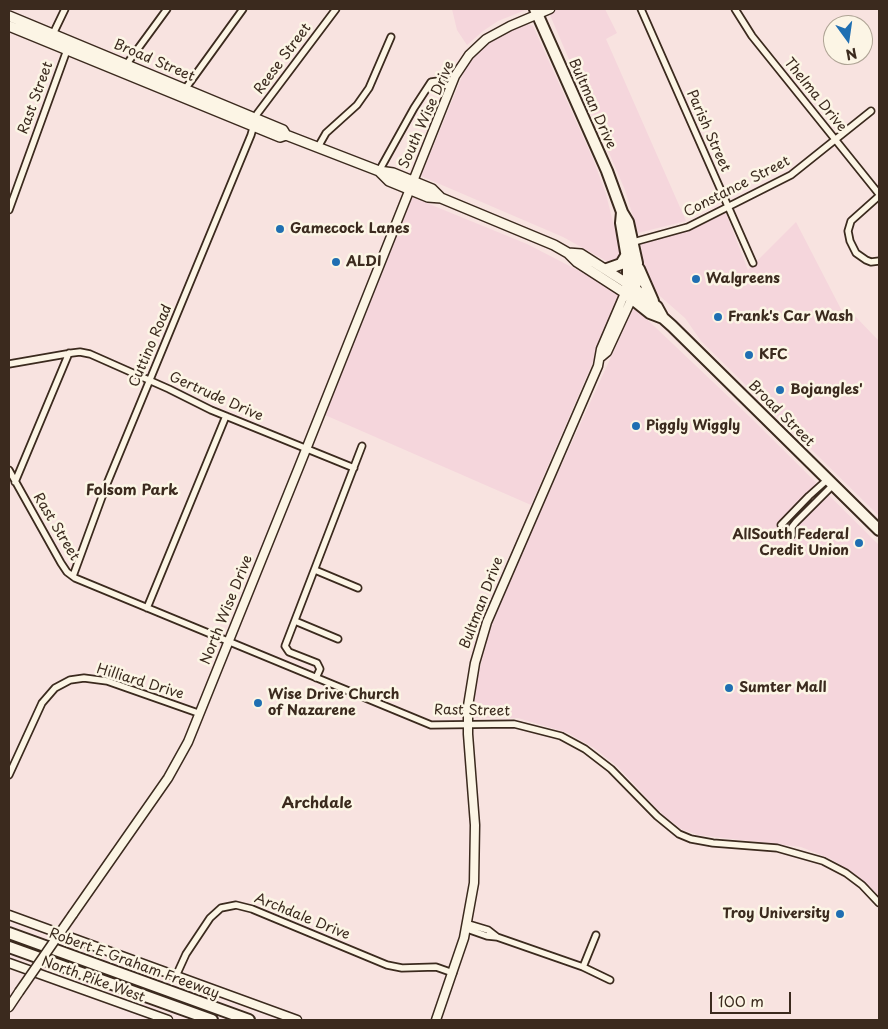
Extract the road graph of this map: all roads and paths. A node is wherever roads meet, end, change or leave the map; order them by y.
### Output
1 (65, 9) edge
2 (167, 9) edge
3 (243, 9) edge
4 (336, 9) edge
5 (550, 9) edge
6 (641, 9) edge
7 (735, 9) edge
8 (536, 11) edge
9 (9, 16) edge
10 (9, 26) edge
11 (53, 34) junction
12 (390, 37) dead end
13 (67, 50) junction
14 (126, 65) junction
15 (450, 87) junction
16 (183, 93) junction
17 (871, 111) dead end
18 (255, 123) junction
19 (836, 140) junction
20 (318, 147) junction
21 (379, 171) junction
22 (410, 185) junction
23 (879, 195) edge
24 (728, 207) junction
25 (9, 210) edge
26 (629, 246) junction
27 (568, 253) junction
28 (879, 261) edge
29 (637, 263) junction
30 (752, 264) dead end
31 (607, 270) junction
32 (630, 291) junction
33 (655, 305) junction
34 (663, 318) junction
35 (69, 353) junction
36 (9, 364) edge
37 (150, 380) junction
38 (226, 416) junction
39 (362, 446) dead end
40 (306, 449) junction
41 (354, 468) junction
42 (9, 470) edge
43 (15, 482) junction
44 (831, 482) junction
45 (780, 525) dead end
46 (879, 530) edge
47 (792, 535) dead end
48 (315, 570) junction
49 (73, 576) junction
50 (358, 588) dead end
51 (147, 608) junction
52 (295, 621) junction
53 (338, 639) dead end
54 (228, 642) junction
55 (316, 678) junction
56 (198, 713) junction
57 (468, 725) junction
58 (9, 775) edge
59 (879, 903) edge
60 (9, 915) edge
61 (467, 926) junction
62 (9, 933) edge
63 (596, 935) dead end
64 (9, 947) edge
65 (9, 963) edge
66 (583, 967) junction
67 (453, 973) junction
68 (176, 976) junction
69 (610, 980) dead end
70 (9, 1007) edge
71 (168, 1020) edge
72 (212, 1020) edge
73 (250, 1020) edge
74 (298, 1020) edge
75 (436, 1020) edge

1 - 11 street
2 - 14 street
3 - 16 street
4 - 18 street, Reese Street
5 - 8 street, South Wise Drive
6 - 24 street, Parish Street
7 - 19 street, Thelma Drive
8 - 15 street, South Wise Drive
8 - 26 highway, Bultman Drive
9 - 11 main road, Broad Street
10 - 13 main road, Broad Street
11 - 14 main road, Broad Street
12 - 20 street
13 - 16 main road, Broad Street
13 - 25 street, Rast Street
14 - 16 main road, Broad Street
15 - 21 street
15 - 22 street, South Wise Drive
16 - 18 main road, Broad Street
17 - 19 street, Constance Street
18 - 20 main road, Broad Street
18 - 37 street, Cuttino Road
19 - 23 street, Thelma Drive
19 - 24 street, Constance Street
20 - 21 main road, Broad Street
21 - 22 main road, Broad Street
22 - 27 main road, Broad Street
22 - 40 street, North Wise Drive
23 - 28 street
24 - 26 street, Constance Street
24 - 30 street, Parish Street
26 - 29 highway, Bultman Drive
26 - 31 highway
26 - 32 highway, Bultman Drive
27 - 31 main road, Broad Street
27 - 32 main road, Broad Street
29 - 32 highway, Bultman Drive
29 - 33 highway
31 - 32 main road, Broad Street
32 - 33 highway, Broad Street
32 - 34 highway, Broad Street
32 - 57 street, Bultman Drive
33 - 34 highway, Broad Street
34 - 44 highway, Broad Street
35 - 36 street, Gertrude Drive
35 - 37 street, Gertrude Drive
35 - 43 street
37 - 38 street, Gertrude Drive
37 - 49 street, Cuttino Road
38 - 40 street, Gertrude Drive
38 - 51 street
39 - 41 street
40 - 41 street, Gertrude Drive
40 - 54 street, North Wise Drive
41 - 48 street
42 - 43 street, Rast Street
43 - 49 street, Rast Street
44 - 45 street
44 - 46 highway, Broad Street
44 - 47 street
48 - 50 street
48 - 52 street
49 - 51 street, Rast Street
51 - 54 street, Rast Street
52 - 53 street
52 - 55 street
54 - 55 street, Rast Street
54 - 56 street, North Wise Drive
55 - 57 street, Rast Street
56 - 58 street, Hilliard Drive
56 - 70 street, North Wise Drive, bridge
57 - 59 street, Rast Street
57 - 61 street, Bultman Drive
60 - 68 street
61 - 66 street
61 - 67 street, Bultman Drive
62 - 73 highway, Robert E Graham Freeway
63 - 66 street
64 - 72 highway, Robert E Graham Freeway
65 - 71 street, North Pike West
66 - 69 street
67 - 68 street, Archdale Drive
67 - 75 street, Bultman Drive
68 - 74 street

